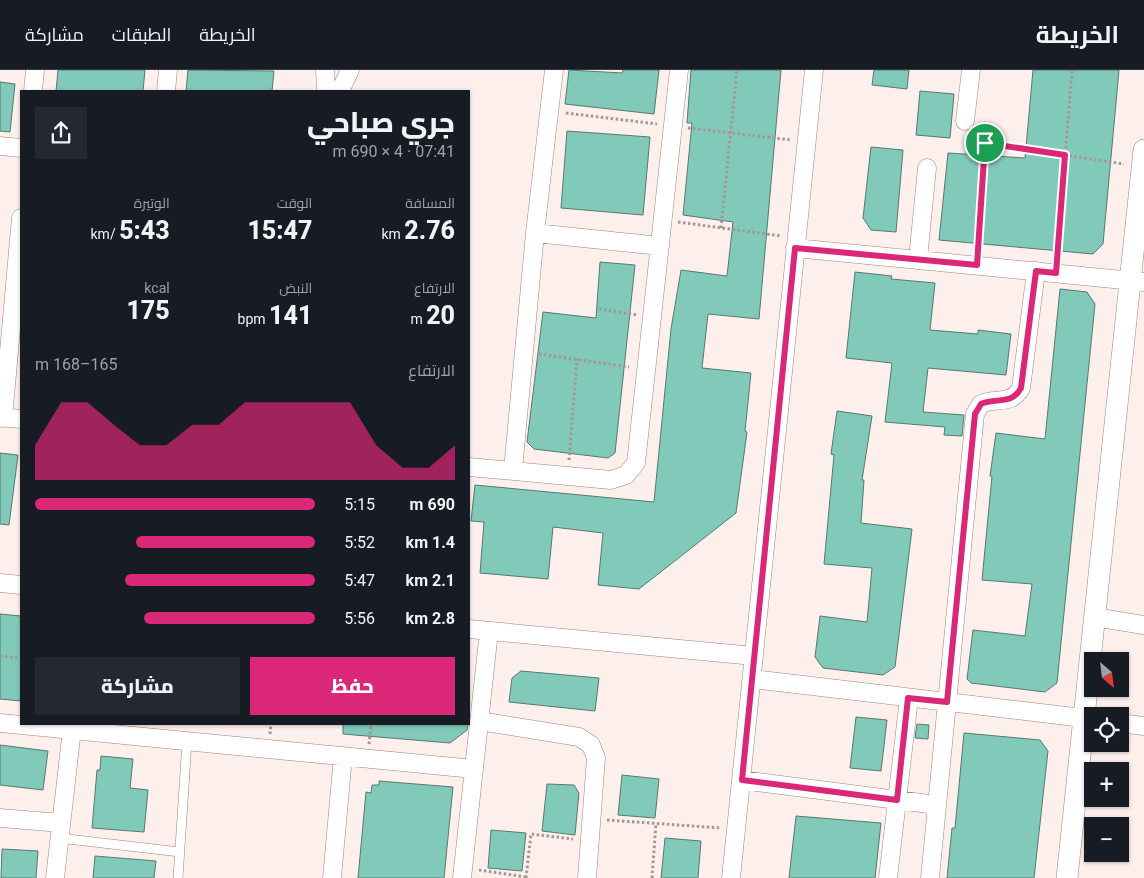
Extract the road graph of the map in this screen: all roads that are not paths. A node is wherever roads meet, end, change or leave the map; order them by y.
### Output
1 (35, 70) edge
2 (168, 70) edge
3 (325, 70) edge
4 (350, 70) edge
5 (554, 70) edge
6 (679, 70) edge
7 (814, 70) edge
8 (971, 70) edge
9 (33, 90) edge
10 (166, 90) edge
11 (326, 90) edge
12 (340, 90) edge
13 (965, 121) road end
14 (0, 146) edge
15 (20, 148) edge
16 (1143, 158) edge
17 (927, 168) dead end
18 (20, 223) edge
19 (535, 233) junction
20 (796, 243) junction
21 (660, 246) junction
22 (918, 259) junction
23 (1036, 271) junction
24 (1136, 281) edge
25 (7, 291) edge
26 (1, 417) edge
27 (20, 420) edge
28 (470, 467) edge
29 (513, 470) junction
30 (0, 583) edge
31 (20, 585) edge
32 (1094, 618) junction
33 (1144, 625) edge
34 (470, 629) edge
35 (489, 631) junction
36 (754, 656) junction
37 (752, 679) junction
38 (908, 698) junction
39 (947, 702) junction
40 (1090, 707) edge
41 (1084, 718) edge
42 (479, 721) junction
43 (0, 723) edge
44 (1129, 724) edge
45 (20, 725) edge
46 (24, 725) edge
47 (1144, 726) edge
48 (72, 729) junction
49 (187, 741) junction
50 (1084, 752) edge
51 (343, 756) junction
52 (474, 769) junction
53 (742, 780) junction
54 (897, 800) junction
55 (937, 805) junction
56 (0, 818) edge
57 (60, 831) junction
58 (180, 852) junction
59 (463, 873) edge
60 (55, 878) edge
61 (178, 878) edge
62 (332, 878) edge
63 (587, 878) edge
64 (731, 878) edge
65 (888, 878) edge
66 (930, 878) edge
67 (1067, 878) edge

1 - 9 street
2 - 10 street
3 - 11 street
4 - 12 street
5 - 19 street
6 - 21 street
7 - 20 street
8 - 13 street
14 - 15 street
16 - 24 street
17 - 22 street
18 - 25 street
19 - 21 street
19 - 29 street
20 - 22 street
20 - 36 street
21 - 29 street
22 - 23 street
23 - 24 street
23 - 39 street
24 - 32 street
25 - 26 street
26 - 27 street
28 - 29 street
30 - 31 street
32 - 33 street
32 - 40 street
34 - 35 street
35 - 36 street
35 - 42 street
36 - 37 street
37 - 38 street
37 - 53 street
38 - 39 street
38 - 54 street
39 - 41 street
39 - 55 street
42 - 52 street
42 - 63 street
43 - 45 street
44 - 47 street
46 - 48 street
48 - 49 street
48 - 57 street
49 - 51 street
49 - 58 lane
50 - 67 street
51 - 52 street
51 - 62 street
52 - 59 street
53 - 54 street
53 - 64 street
54 - 55 street
54 - 65 street
55 - 66 street
56 - 57 street
57 - 58 lane
57 - 60 street
58 - 61 lane

